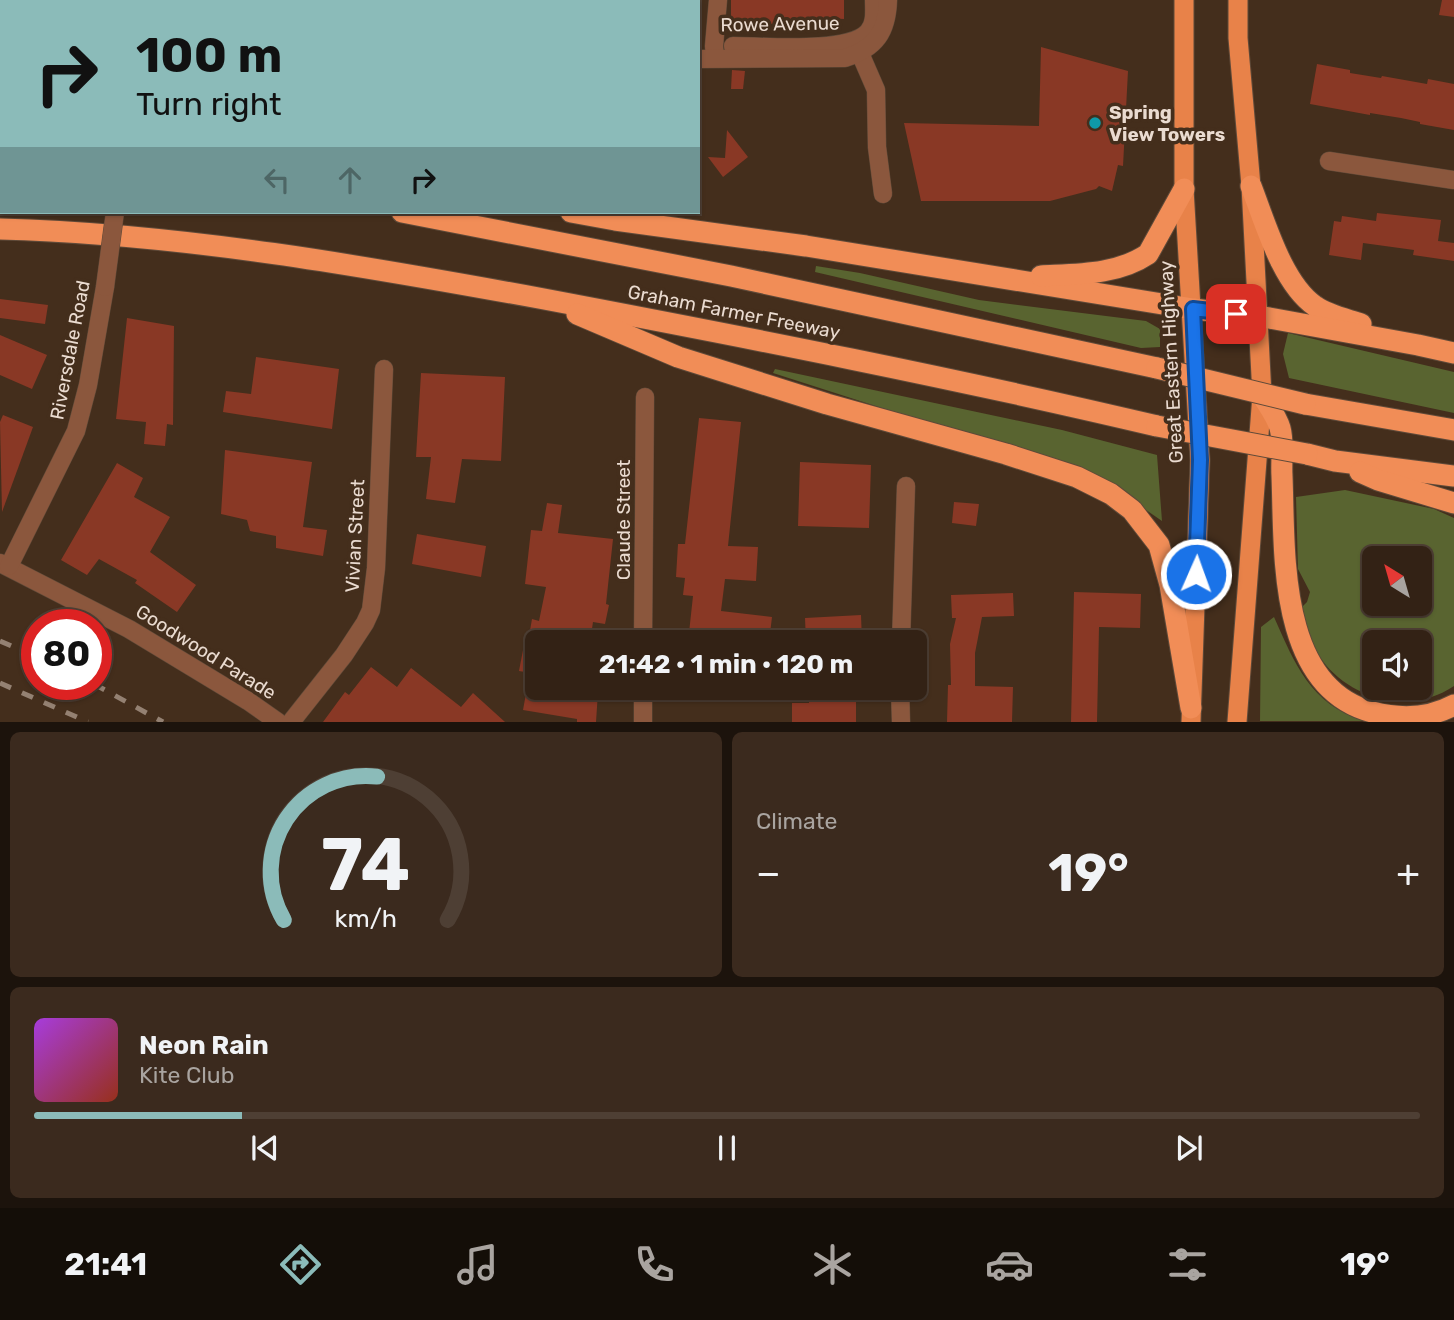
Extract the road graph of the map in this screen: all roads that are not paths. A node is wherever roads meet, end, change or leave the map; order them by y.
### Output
1 (718, 0) edge
2 (874, 0) edge
3 (888, 0) edge
4 (1184, 0) edge
5 (1238, 0) edge
6 (858, 47) junction
7 (706, 53) edge
8 (1329, 161) dead end
9 (1454, 180) edge
10 (1251, 186) junction
11 (1184, 189) junction
12 (883, 194) dead end
13 (115, 214) edge
14 (412, 214) edge
15 (582, 214) edge
16 (0, 229) edge
17 (997, 277) junction
18 (543, 299) junction
19 (1193, 309) junction
20 (1258, 316) junction
21 (1418, 345) junction
22 (1454, 353) edge
23 (384, 369) dead end
24 (1262, 395) junction
25 (645, 397) dead end
26 (1454, 430) edge
27 (1335, 461) junction
28 (1454, 476) edge
29 (906, 486) dead end
30 (1454, 503) edge
31 (4, 564) edge
32 (643, 630) edge
33 (901, 630) edge
34 (643, 700) edge
35 (900, 700) edge
36 (1454, 705) edge
37 (1191, 715) edge
38 (278, 722) edge
39 (291, 722) edge
40 (643, 722) edge
41 (901, 722) edge
42 (1237, 722) edge

1 - 7 street
2 - 6 street, Rowe Avenue
3 - 6 street, Rowe Avenue
4 - 11 highway, Great Eastern Highway
5 - 10 highway
6 - 7 street, Rowe Avenue
6 - 12 street
8 - 9 street
10 - 20 highway
10 - 21 highway
11 - 17 highway
11 - 19 highway, Great Eastern Highway
13 - 31 street, Riversdale Road, bridge
14 - 26 highway, Graham Farmer Freeway, bridge
15 - 17 highway
16 - 18 highway, Graham Farmer Freeway
17 - 19 highway
18 - 27 highway, Graham Farmer Freeway, bridge
18 - 37 highway
19 - 20 highway
19 - 37 highway, Great Eastern Highway
20 - 21 highway
20 - 24 highway
21 - 22 highway
23 - 39 street, Vivian Street
24 - 36 highway
24 - 42 highway
25 - 32 street, Claude Street
27 - 28 highway, Graham Farmer Freeway
27 - 30 highway
29 - 33 street
31 - 38 street, Goodwood Parade
34 - 40 street
35 - 41 street

